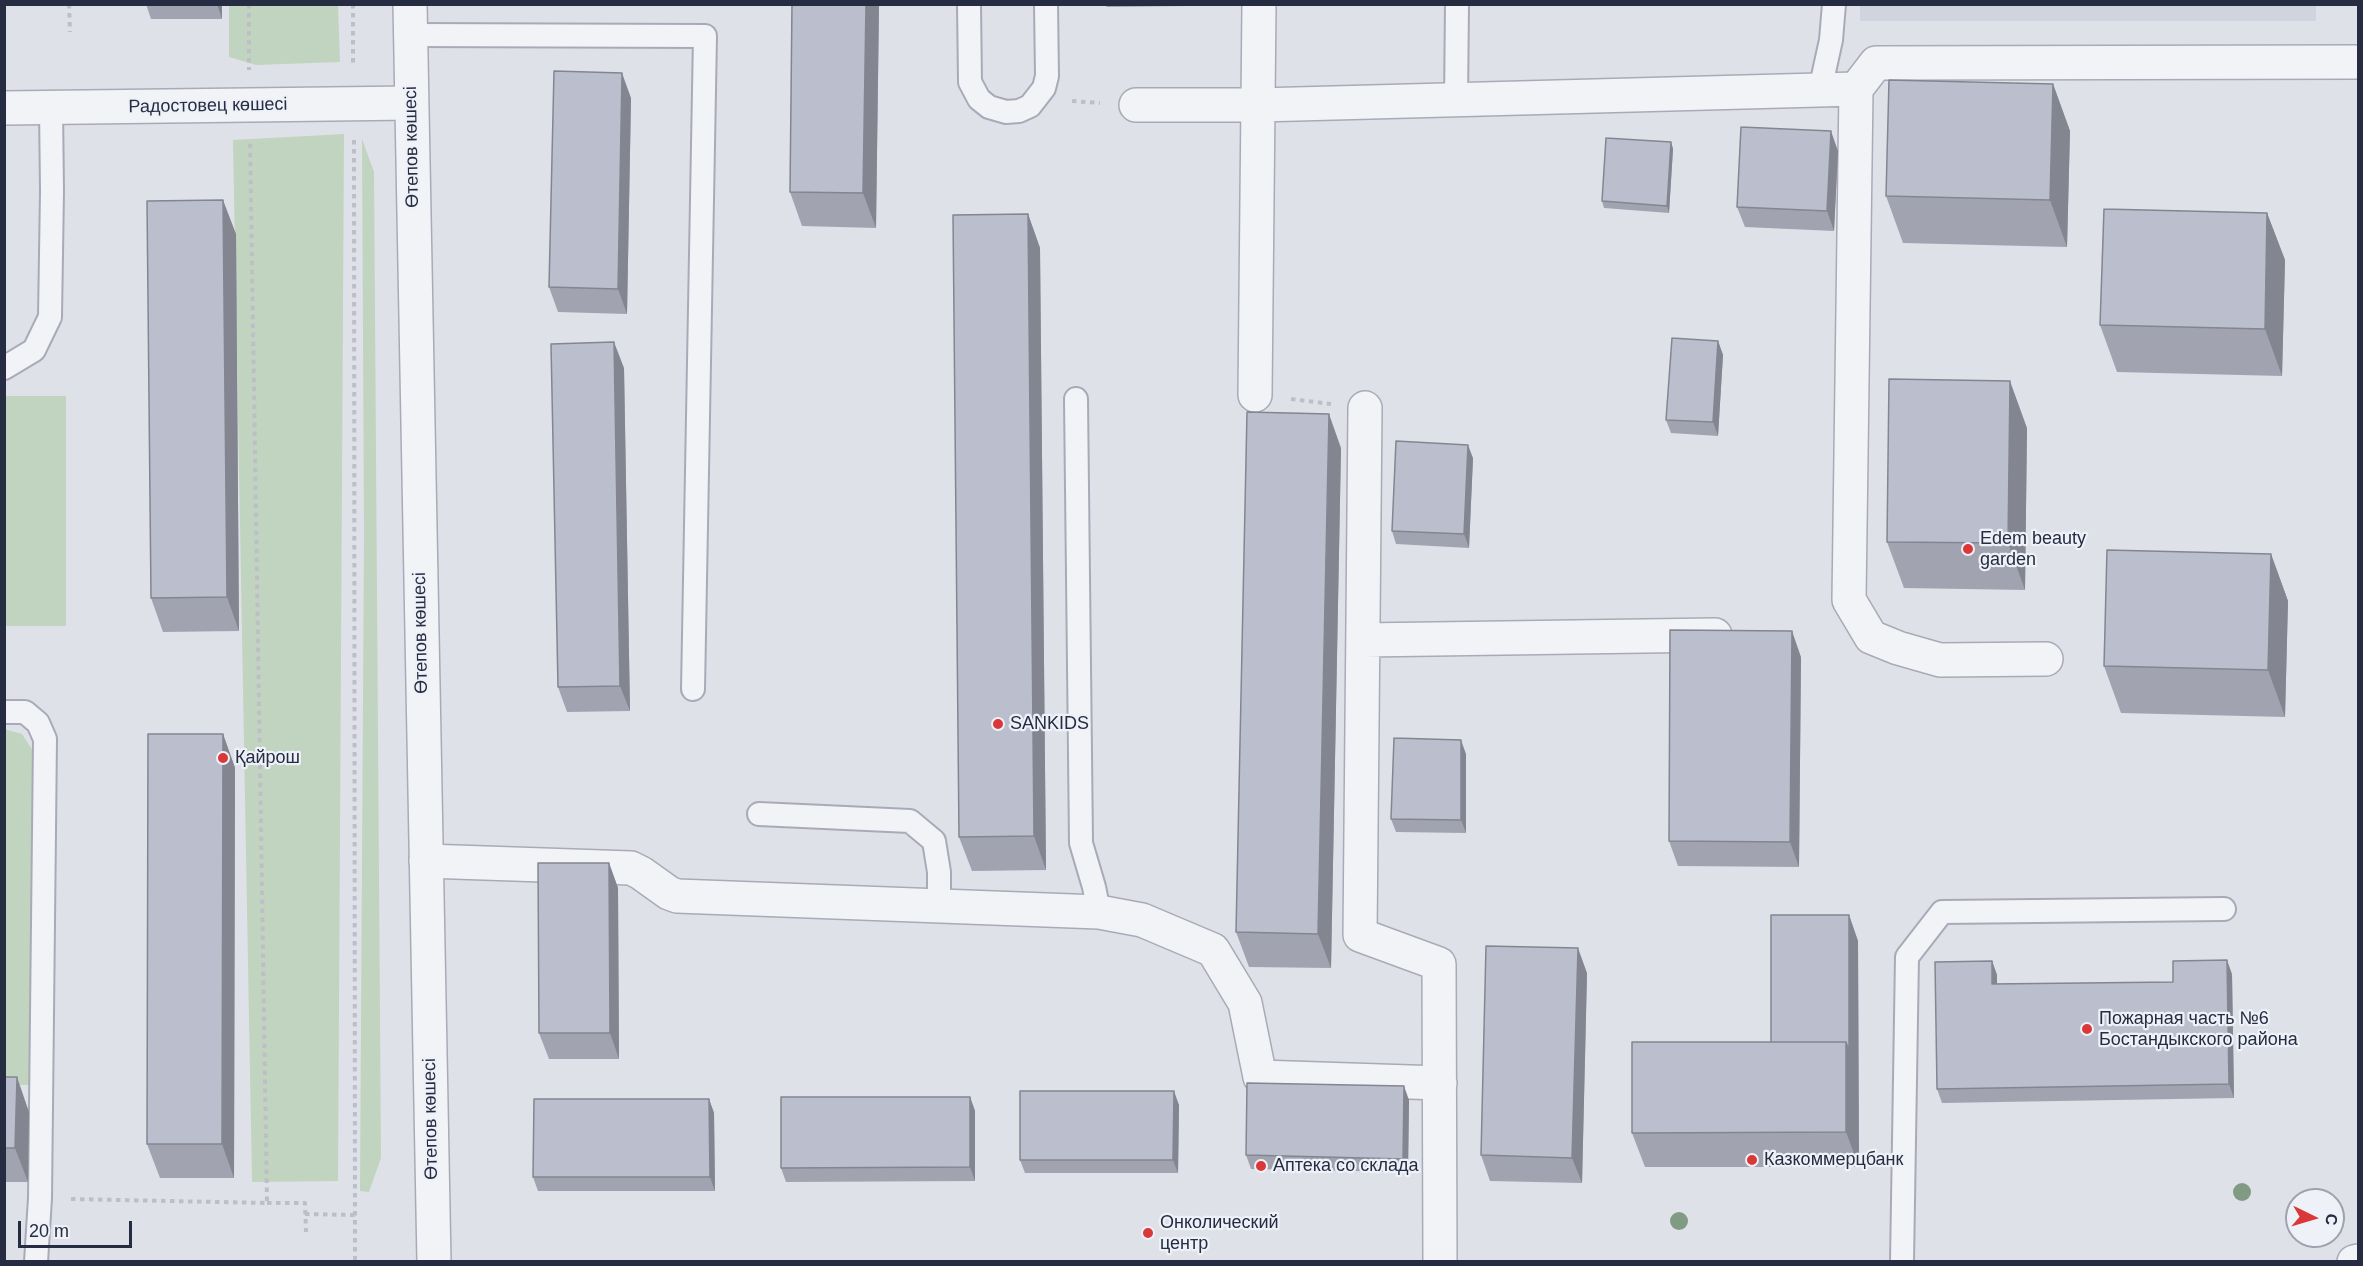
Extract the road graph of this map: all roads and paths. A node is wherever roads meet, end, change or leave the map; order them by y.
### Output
1 (69, 4) edge
2 (249, 4) edge
3 (353, 4) edge
4 (969, 4) edge
5 (1046, 4) edge
6 (1259, 4) edge
7 (1457, 4) edge
8 (1834, 4) edge
9 (410, 20) edge
10 (70, 32) dead end
11 (2358, 62) edge
12 (1856, 89) junction
13 (1820, 90) junction
14 (1038, 98) junction
15 (1456, 100) junction
16 (411, 103) junction
17 (354, 104) junction
18 (249, 105) junction
19 (1136, 105) joint
20 (1259, 105) junction
21 (4, 108) edge
22 (51, 108) junction
23 (4, 368) edge
24 (1256, 395) joint
25 (1076, 399) dead end
26 (1365, 408) joint
27 (1749, 635) edge
28 (1363, 640) junction
29 (2046, 659) dead end
30 (693, 689) dead end
31 (4, 712) edge
32 (759, 814) dead end
33 (426, 861) junction
34 (939, 906) junction
35 (2224, 909) dead end
36 (1099, 912) junction
37 (1440, 1083) junction
38 (16, 1103) edge
39 (40, 1104) junction
40 (40, 1198) junction
41 (267, 1203) junction
42 (305, 1214) junction
43 (355, 1215) junction
44 (306, 1232) dead end
45 (36, 1262) edge
46 (355, 1262) edge
47 (434, 1262) edge
48 (1440, 1262) edge
49 (1902, 1262) edge
50 (2354, 1262) edge
51 (2358, 1262) edge

1 - 10 path
2 - 18 path
3 - 17 path
4 - 14 lane
5 - 14 lane
6 - 20 street
7 - 15 lane
8 - 13 lane
9 - 16 street, Өтепов көшесі
9 - 30 lane
11 - 12 street
12 - 13 street
12 - 29 street
13 - 15 street
14 - 19 path
15 - 20 street
16 - 17 street, Радостовец көшесі
16 - 33 street, Өтепов көшесі
17 - 18 street, Радостовец көшесі
17 - 43 path
18 - 22 street, Радостовец көшесі
18 - 41 path
19 - 20 street
20 - 24 street
21 - 22 street, Радостовец көшесі
22 - 23 lane
24 - 26 path
25 - 36 lane
26 - 28 street
27 - 28 street
28 - 37 street
31 - 39 lane
32 - 34 lane
33 - 34 street
33 - 47 street, Өтепов көшесі
34 - 36 street
35 - 49 lane
36 - 37 street
37 - 48 street
38 - 39 lane
39 - 40 lane
40 - 41 path
40 - 45 lane
41 - 42 path
42 - 43 path
42 - 44 path
43 - 46 path
50 - 51 street

